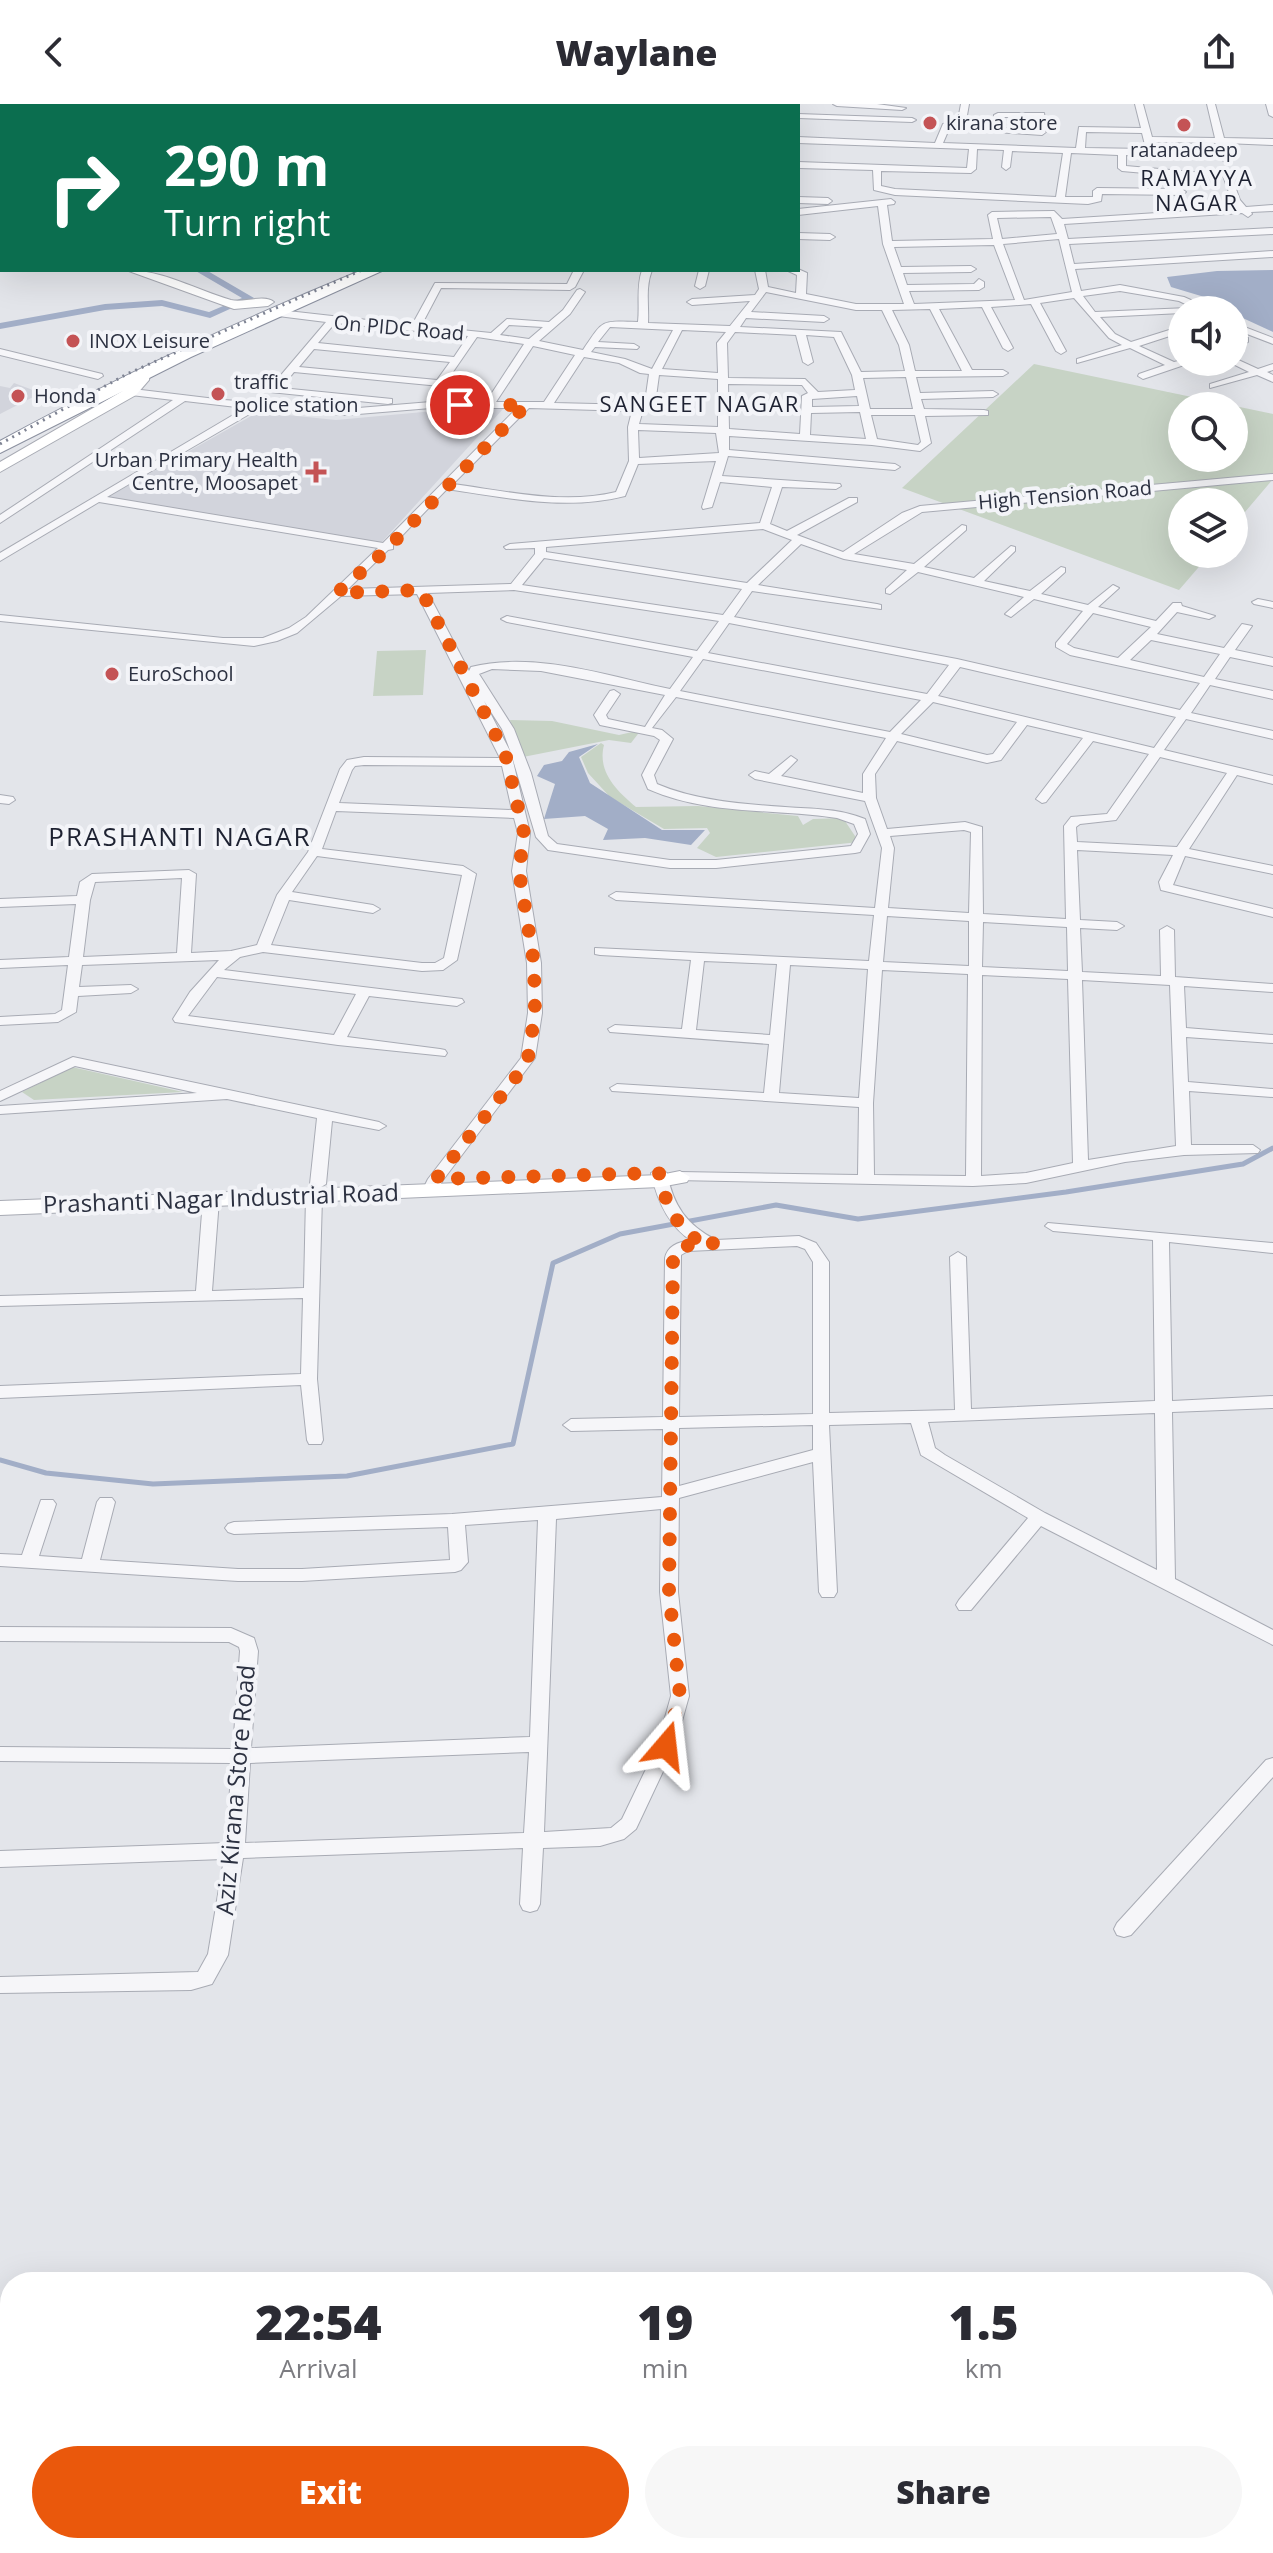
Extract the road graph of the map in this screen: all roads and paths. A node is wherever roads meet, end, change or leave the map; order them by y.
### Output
1 (835, 104) edge
2 (965, 104) edge
3 (997, 104) edge
4 (1046, 104) edge
5 (1139, 104) edge
6 (1211, 104) edge
7 (1270, 104) edge
8 (1010, 105) edge
9 (902, 108) dead end
10 (1273, 115) edge
11 (800, 116) edge
12 (816, 117) junction
13 (912, 120) dead end
14 (955, 124) junction
15 (988, 127) dead end
16 (1042, 128) junction
17 (888, 133) dead end
18 (1149, 135) junction
19 (800, 140) edge
20 (1221, 141) junction
21 (1273, 142) edge
22 (841, 143) junction
23 (889, 144) junction
24 (922, 145) junction
25 (938, 146) junction
26 (973, 147) junction
27 (1008, 149) junction
28 (1043, 150) junction
29 (1067, 152) junction
30 (1080, 152) junction
31 (1122, 152) junction
32 (1225, 159) dead end
33 (800, 165) edge
34 (842, 167) junction
35 (877, 167) junction
36 (1006, 167) dead end
37 (888, 168) junction
38 (1122, 168) junction
39 (919, 169) junction
40 (1225, 170) dead end
41 (1184, 174) junction
42 (1201, 175) dead end
43 (997, 179) dead end
44 (1097, 191) junction
45 (895, 192) junction
46 (1182, 192) junction
47 (917, 193) junction
48 (992, 194) junction
49 (1060, 199) junction
50 (800, 200) edge
51 (865, 203) junction
52 (882, 203) junction
53 (1273, 208) edge
54 (1244, 211) junction
55 (800, 212) edge
56 (1190, 213) junction
57 (1059, 222) junction
58 (1269, 231) edge
59 (800, 236) edge
60 (830, 237) dead end
61 (1062, 239) junction
62 (1273, 241) edge
63 (998, 242) junction
64 (888, 244) junction
65 (1273, 254) edge
66 (1069, 267) junction
67 (971, 269) dead end
68 (896, 270) junction
69 (121, 272) edge
70 (145, 272) edge
71 (340, 272) edge
72 (370, 272) edge
73 (524, 272) edge
74 (578, 272) edge
75 (646, 272) edge
76 (704, 272) edge
77 (760, 272) edge
78 (798, 272) edge
79 (979, 282) dead end
80 (520, 285) junction
81 (700, 286) dead end
82 (902, 288) junction
83 (1137, 289) junction
84 (580, 292) dead end
85 (762, 293) junction
86 (1077, 295) junction
87 (801, 296) junction
88 (1168, 296) edge
89 (196, 297) junction
90 (1034, 301) junction
91 (692, 302) dead end
92 (1021, 303) junction
93 (985, 304) junction
94 (885, 306) junction
95 (933, 306) junction
96 (269, 307) junction
97 (910, 307) junction
98 (235, 310) junction
99 (1152, 311) junction
100 (1168, 311) edge
101 (745, 315) junction
102 (1092, 315) junction
103 (824, 319) dead end
104 (331, 322) junction
105 (551, 325) junction
106 (643, 326) junction
107 (415, 328) junction
108 (678, 329) junction
109 (1248, 331) edge
110 (730, 332) junction
111 (800, 333) junction
112 (1168, 333) edge
113 (474, 335) junction
114 (492, 338) junction
115 (1273, 341) edge
116 (529, 344) junction
117 (592, 344) junction
118 (1129, 345) junction
119 (314, 346) junction
120 (634, 347) dead end
121 (1008, 348) dead end
122 (1061, 351) dead end
123 (0, 352) edge
124 (583, 354) junction
125 (456, 360) junction
126 (1168, 360) edge
127 (1080, 361) dead end
128 (808, 362) dead end
129 (1273, 367) edge
130 (1168, 368) edge
131 (1248, 368) edge
132 (292, 369) junction
133 (654, 372) junction
134 (1257, 372) junction
135 (1003, 373) dead end
136 (909, 374) junction
137 (969, 374) junction
138 (857, 375) junction
139 (98, 376) junction
140 (363, 376) junction
141 (1143, 376) dead end
142 (722, 378) junction
143 (1273, 379) edge
144 (1214, 386) dead end
145 (124, 389) junction
146 (861, 393) junction
147 (814, 394) junction
148 (993, 394) dead end
149 (914, 396) junction
150 (350, 397) junction
151 (183, 398) junction
152 (431, 405) junction
153 (489, 405) junction
154 (526, 405) junction
155 (255, 406) junction
156 (546, 407) junction
157 (638, 408) junction
158 (806, 410) junction
159 (865, 411) junction
160 (346, 412) junction
161 (917, 412) junction
162 (984, 413) dead end
163 (633, 427) junction
164 (722, 431) junction
165 (0, 432) edge
166 (805, 438) junction
167 (872, 442) junction
168 (0, 448) edge
169 (723, 455) junction
170 (634, 461) junction
171 (895, 467) dead end
172 (0, 468) edge
173 (716, 479) junction
174 (1273, 479) edge
175 (778, 484) junction
176 (447, 486) junction
177 (836, 486) dead end
178 (97, 498) junction
179 (853, 500) dead end
180 (707, 507) dead end
181 (0, 520) edge
182 (764, 526) junction
183 (962, 528) dead end
184 (794, 537) junction
185 (389, 547) junction
186 (510, 547) dead end
187 (1011, 549) dead end
188 (540, 550) junction
189 (844, 556) junction
190 (0, 558) edge
191 (916, 568) junction
192 (1061, 570) dead end
193 (976, 582) junction
194 (750, 586) junction
195 (514, 587) junction
196 (1113, 588) dead end
197 (421, 590) junction
198 (890, 591) dead end
199 (337, 593) junction
200 (1035, 596) junction
201 (1258, 602) dead end
202 (1273, 605) edge
203 (877, 607) dead end
204 (1091, 608) junction
205 (1011, 614) dead end
206 (1209, 616) dead end
207 (0, 618) edge
208 (507, 619) dead end
209 (727, 619) junction
210 (1158, 625) junction
211 (1246, 626) dead end
212 (1149, 636) junction
213 (1224, 653) junction
214 (700, 654) junction
215 (1121, 662) junction
216 (1273, 662) edge
217 (957, 663) junction
218 (1210, 681) junction
219 (672, 693) junction
220 (614, 694) dead end
221 (1273, 695) edge
222 (930, 698) junction
223 (1185, 715) junction
224 (1024, 721) junction
225 (650, 725) dead end
226 (895, 734) junction
227 (1273, 735) edge
228 (1090, 737) junction
229 (1154, 752) junction
230 (791, 760) dead end
231 (508, 762) junction
232 (1234, 771) junction
233 (755, 775) dead end
234 (773, 777) junction
235 (1273, 780) edge
236 (870, 798) junction
237 (1042, 799) dead end
238 (334, 807) junction
239 (520, 814) junction
240 (882, 833) junction
241 (1069, 846) junction
242 (1181, 851) junction
243 (314, 852) junction
244 (1273, 855) edge
245 (1269, 869) edge
246 (284, 895) junction
247 (616, 896) dead end
248 (83, 900) junction
249 (0, 903) edge
250 (373, 909) dead end
251 (883, 911) junction
252 (1273, 913) edge
253 (977, 917) junction
254 (1072, 923) junction
255 (1117, 926) dead end
256 (1167, 930) dead end
257 (263, 948) junction
258 (600, 951) dead end
259 (233, 955) junction
260 (698, 956) junction
261 (184, 957) junction
262 (75, 960) junction
263 (784, 960) junction
264 (0, 964) edge
265 (878, 964) junction
266 (976, 970) junction
267 (216, 973) junction
268 (1074, 975) junction
269 (1173, 981) junction
270 (1273, 988) edge
271 (131, 989) dead end
272 (365, 991) junction
273 (72, 992) junction
274 (457, 1002) dead end
275 (0, 1021) edge
276 (615, 1029) dead end
277 (1178, 1032) junction
278 (689, 1034) junction
279 (1273, 1039) edge
280 (775, 1040) junction
281 (338, 1041) junction
282 (440, 1053) dead end
283 (1181, 1086) junction
284 (617, 1088) dead end
285 (1273, 1093) edge
286 (227, 1095) junction
287 (771, 1096) junction
288 (0, 1097) edge
289 (866, 1103) junction
290 (0, 1110) edge
291 (325, 1115) junction
292 (379, 1126) dead end
293 (1184, 1150) junction
294 (1253, 1150) dead end
295 (1081, 1167) junction
296 (866, 1179) junction
297 (973, 1181) junction
298 (666, 1183) junction
299 (433, 1185) junction
300 (316, 1190) junction
301 (0, 1194) edge
302 (211, 1200) junction
303 (0, 1208) edge
304 (1053, 1226) dead end
305 (1161, 1236) junction
306 (716, 1243) junction
307 (1273, 1248) edge
308 (958, 1257) dead end
309 (310, 1293) junction
310 (204, 1296) junction
311 (0, 1301) edge
312 (309, 1379) junction
313 (0, 1392) edge
314 (1273, 1402) edge
315 (1165, 1408) junction
316 (963, 1415) junction
317 (918, 1417) junction
318 (820, 1420) junction
319 (672, 1423) junction
320 (571, 1425) dead end
321 (315, 1440) dead end
322 (821, 1454) junction
323 (670, 1498) junction
324 (106, 1502) dead end
325 (47, 1504) dead end
326 (547, 1516) junction
327 (1039, 1517) junction
328 (456, 1520) junction
329 (234, 1528) dead end
330 (0, 1560) edge
331 (29, 1560) junction
332 (90, 1563) junction
333 (1166, 1584) junction
334 (828, 1592) dead end
335 (965, 1605) dead end
336 (0, 1634) edge
337 (1273, 1638) edge
338 (539, 1744) junction
339 (0, 1754) edge
340 (240, 1756) junction
341 (1273, 1765) edge
342 (535, 1839) junction
343 (235, 1849) junction
344 (0, 1859) edge
345 (530, 1904) dead end
346 (1124, 1929) dead end
347 (0, 1985) edge

1 - 9 street
1 - 12 street
2 - 14 street
3 - 8 street
4 - 16 street
5 - 18 street
6 - 20 street
7 - 10 street
11 - 12 street
12 - 13 street
14 - 15 street
14 - 25 street
16 - 16 street
16 - 28 street
17 - 23 street
18 - 20 street
18 - 30 street
18 - 31 street
19 - 22 street
20 - 21 street
20 - 32 street
22 - 23 street
22 - 34 street
23 - 24 street
23 - 37 street
24 - 25 street
24 - 39 street
25 - 26 street
26 - 27 street
26 - 39 street
27 - 28 street
27 - 36 street
28 - 29 street
29 - 30 street
29 - 49 street
30 - 31 street
31 - 38 street
33 - 34 street
34 - 35 street
35 - 37 street
35 - 45 street
37 - 39 street
38 - 41 street
38 - 44 street
39 - 47 street
40 - 54 street
41 - 42 street
41 - 46 street
43 - 48 street
44 - 46 street
44 - 49 street
45 - 47 street
45 - 52 street
46 - 56 street
47 - 48 street
48 - 49 street
50 - 51 street
51 - 52 street
51 - 55 street
52 - 64 street
53 - 54 street
54 - 56 street
54 - 58 street
56 - 57 street
57 - 61 street
57 - 63 street
58 - 61 street
58 - 62 street
59 - 60 street
61 - 63 street
61 - 66 street
63 - 64 street
63 - 92 street
64 - 68 street
65 - 66 street
66 - 86 street
67 - 68 street
68 - 82 street
69 - 89 street
70 - 89 street
71 - 96 highway
72 - 96 highway
73 - 80 street
74 - 80 street
75 - 106 street
76 - 81 street
77 - 85 street
78 - 87 street
79 - 82 street
80 - 107 street
82 - 97 street
83 - 86 street
83 - 88 street
83 - 99 street
84 - 105 street
85 - 87 street
85 - 91 street
85 - 101 street
86 - 90 street
86 - 102 street
87 - 94 street
89 - 98 street
89 - 98 street
90 - 92 street
90 - 122 street
92 - 93 street
93 - 95 street
93 - 121 street
94 - 97 street
94 - 136 street
95 - 97 street
95 - 137 street
96 - 98 highway
96 - 104 street, On PIDC Road
96 - 145 highway
98 - 139 highway
99 - 100 street
99 - 102 street
101 - 103 street
101 - 110 street
102 - 118 street
104 - 107 street, On PIDC Road
104 - 119 street
105 - 114 street
105 - 116 street
106 - 108 street
106 - 117 street
107 - 113 street, On PIDC Road
108 - 110 street
108 - 133 street
109 - 115 street
110 - 111 street
110 - 142 street
111 - 128 street
111 - 138 street
112 - 118 street
113 - 114 street, On PIDC Road
113 - 125 street
114 - 116 street, On PIDC Road
116 - 124 street, On PIDC Road
116 - 153 street
117 - 120 street
117 - 124 street
118 - 126 street
118 - 127 street
119 - 125 street
119 - 132 street
123 - 139 street
124 - 133 street, On PIDC Road
124 - 156 street
125 - 140 street
129 - 134 street
130 - 141 street
131 - 134 street
132 - 140 street
132 - 150 street
133 - 142 street, On PIDC Road
133 - 157 street
134 - 143 street
134 - 144 street
135 - 137 street
136 - 137 street
136 - 138 street
136 - 149 street
138 - 146 street
139 - 165 highway
140 - 150 street
142 - 147 street, On PIDC Road
142 - 164 street
145 - 151 street
145 - 168 highway
145 - 172 street
146 - 147 street
146 - 159 street
147 - 158 street
148 - 149 street
149 - 161 street
150 - 152 street
150 - 160 street
151 - 155 street
151 - 181 street
152 - 153 street
152 - 160 street
153 - 154 street
154 - 156 street
154 - 176 street
155 - 160 street
155 - 178 street
156 - 157 street
157 - 163 street
158 - 159 street
158 - 166 street
159 - 161 street
159 - 167 street
161 - 162 street
161 - 167 street
163 - 164 street
163 - 170 street
164 - 166 street
164 - 169 street
166 - 167 street
169 - 170 street
169 - 171 street
169 - 173 street
170 - 176 street
173 - 175 street
173 - 180 street
174 - 189 street, High Tension Road
175 - 177 street
175 - 182 street
176 - 185 street
178 - 185 street
178 - 190 street
179 - 184 street
182 - 184 street
182 - 188 street
183 - 191 street
184 - 189 street
184 - 194 street
185 - 199 street
186 - 188 street
187 - 193 street
188 - 194 street
188 - 195 street
189 - 191 street
191 - 193 street
191 - 198 street
192 - 200 street
193 - 200 street
194 - 203 street
194 - 209 street
195 - 197 street
195 - 209 street
196 - 204 street
197 - 199 street
197 - 231 street
199 - 207 street
200 - 204 street
200 - 205 street
201 - 202 street
204 - 210 street
204 - 215 street
206 - 210 street
208 - 214 street
209 - 214 street
209 - 217 street
210 - 212 street
211 - 213 street
212 - 213 street
212 - 215 street
213 - 216 street
213 - 218 street
214 - 219 street
214 - 222 street
215 - 218 street
217 - 222 street
217 - 223 street
218 - 221 street
218 - 223 street
219 - 220 street
219 - 225 street
219 - 226 street
222 - 224 street
222 - 226 street
223 - 227 street
223 - 229 street
224 - 226 street
224 - 228 street
226 - 236 street
228 - 229 street
228 - 237 street
229 - 232 street
229 - 241 street
230 - 234 street
231 - 238 street
231 - 239 street
232 - 235 street
232 - 242 street
233 - 234 street
234 - 236 street
236 - 240 street
238 - 239 street
238 - 243 street
239 - 299 street
240 - 251 street
240 - 253 street
241 - 242 street
241 - 254 street
242 - 245 street
242 - 252 street
243 - 246 street
243 - 257 street
244 - 245 street
246 - 250 street
246 - 257 street
247 - 251 street
248 - 249 street
248 - 261 street
248 - 262 street
251 - 253 street
251 - 265 street
253 - 254 street
253 - 266 street
254 - 255 street
254 - 268 street
256 - 269 street
257 - 259 street
258 - 260 street
259 - 261 street
259 - 267 street
260 - 263 street
260 - 278 street
261 - 262 street
262 - 264 street
262 - 273 street
263 - 265 street
263 - 280 street
265 - 266 street
265 - 289 street
266 - 268 street
266 - 297 street
267 - 272 street
267 - 281 street
268 - 269 street
268 - 295 street
269 - 270 street
269 - 277 street
271 - 273 street
272 - 274 street
272 - 281 street
273 - 275 street
276 - 278 street
277 - 279 street
277 - 283 street
278 - 280 street
280 - 287 street
281 - 282 street
283 - 285 street
283 - 293 street
284 - 287 street
286 - 288 street
286 - 290 street
286 - 291 street
287 - 289 street
289 - 296 street
291 - 292 street
291 - 300 street
293 - 294 street, Prashanti Nagar Industrial Road
293 - 295 street, Prashanti Nagar Industrial Road
295 - 297 street, Prashanti Nagar Industrial Road
296 - 297 street, Prashanti Nagar Industrial Road
296 - 298 street, Prashanti Nagar Industrial Road
298 - 299 street, Prashanti Nagar Industrial Road
298 - 306 street
299 - 300 street, Prashanti Nagar Industrial Road
300 - 301 street, Prashanti Nagar Industrial Road
300 - 302 street, Prashanti Nagar Industrial Road
300 - 309 street
302 - 303 street, Prashanti Nagar Industrial Road
302 - 310 street
304 - 305 street
305 - 307 street
305 - 315 street
306 - 318 street
306 - 319 street
308 - 316 street
309 - 310 street
309 - 312 street
310 - 311 street
312 - 313 street
312 - 321 street
314 - 315 street
315 - 316 street
315 - 333 street
316 - 317 street
317 - 318 street
317 - 327 street
318 - 319 street
318 - 322 street
319 - 320 street
319 - 323 street
322 - 323 street
322 - 334 street
323 - 326 street
323 - 342 street
324 - 332 street
325 - 331 street
326 - 328 street
326 - 338 street
327 - 333 street
327 - 335 street
328 - 329 street
328 - 332 street
330 - 331 street
331 - 332 street
333 - 337 street
336 - 340 street, Aziz Kirana Store Road
338 - 340 street
338 - 342 street
339 - 340 street
340 - 343 street, Aziz Kirana Store Road
341 - 346 street
342 - 343 street
342 - 345 street
343 - 344 street
343 - 347 street, Aziz Kirana Store Road

